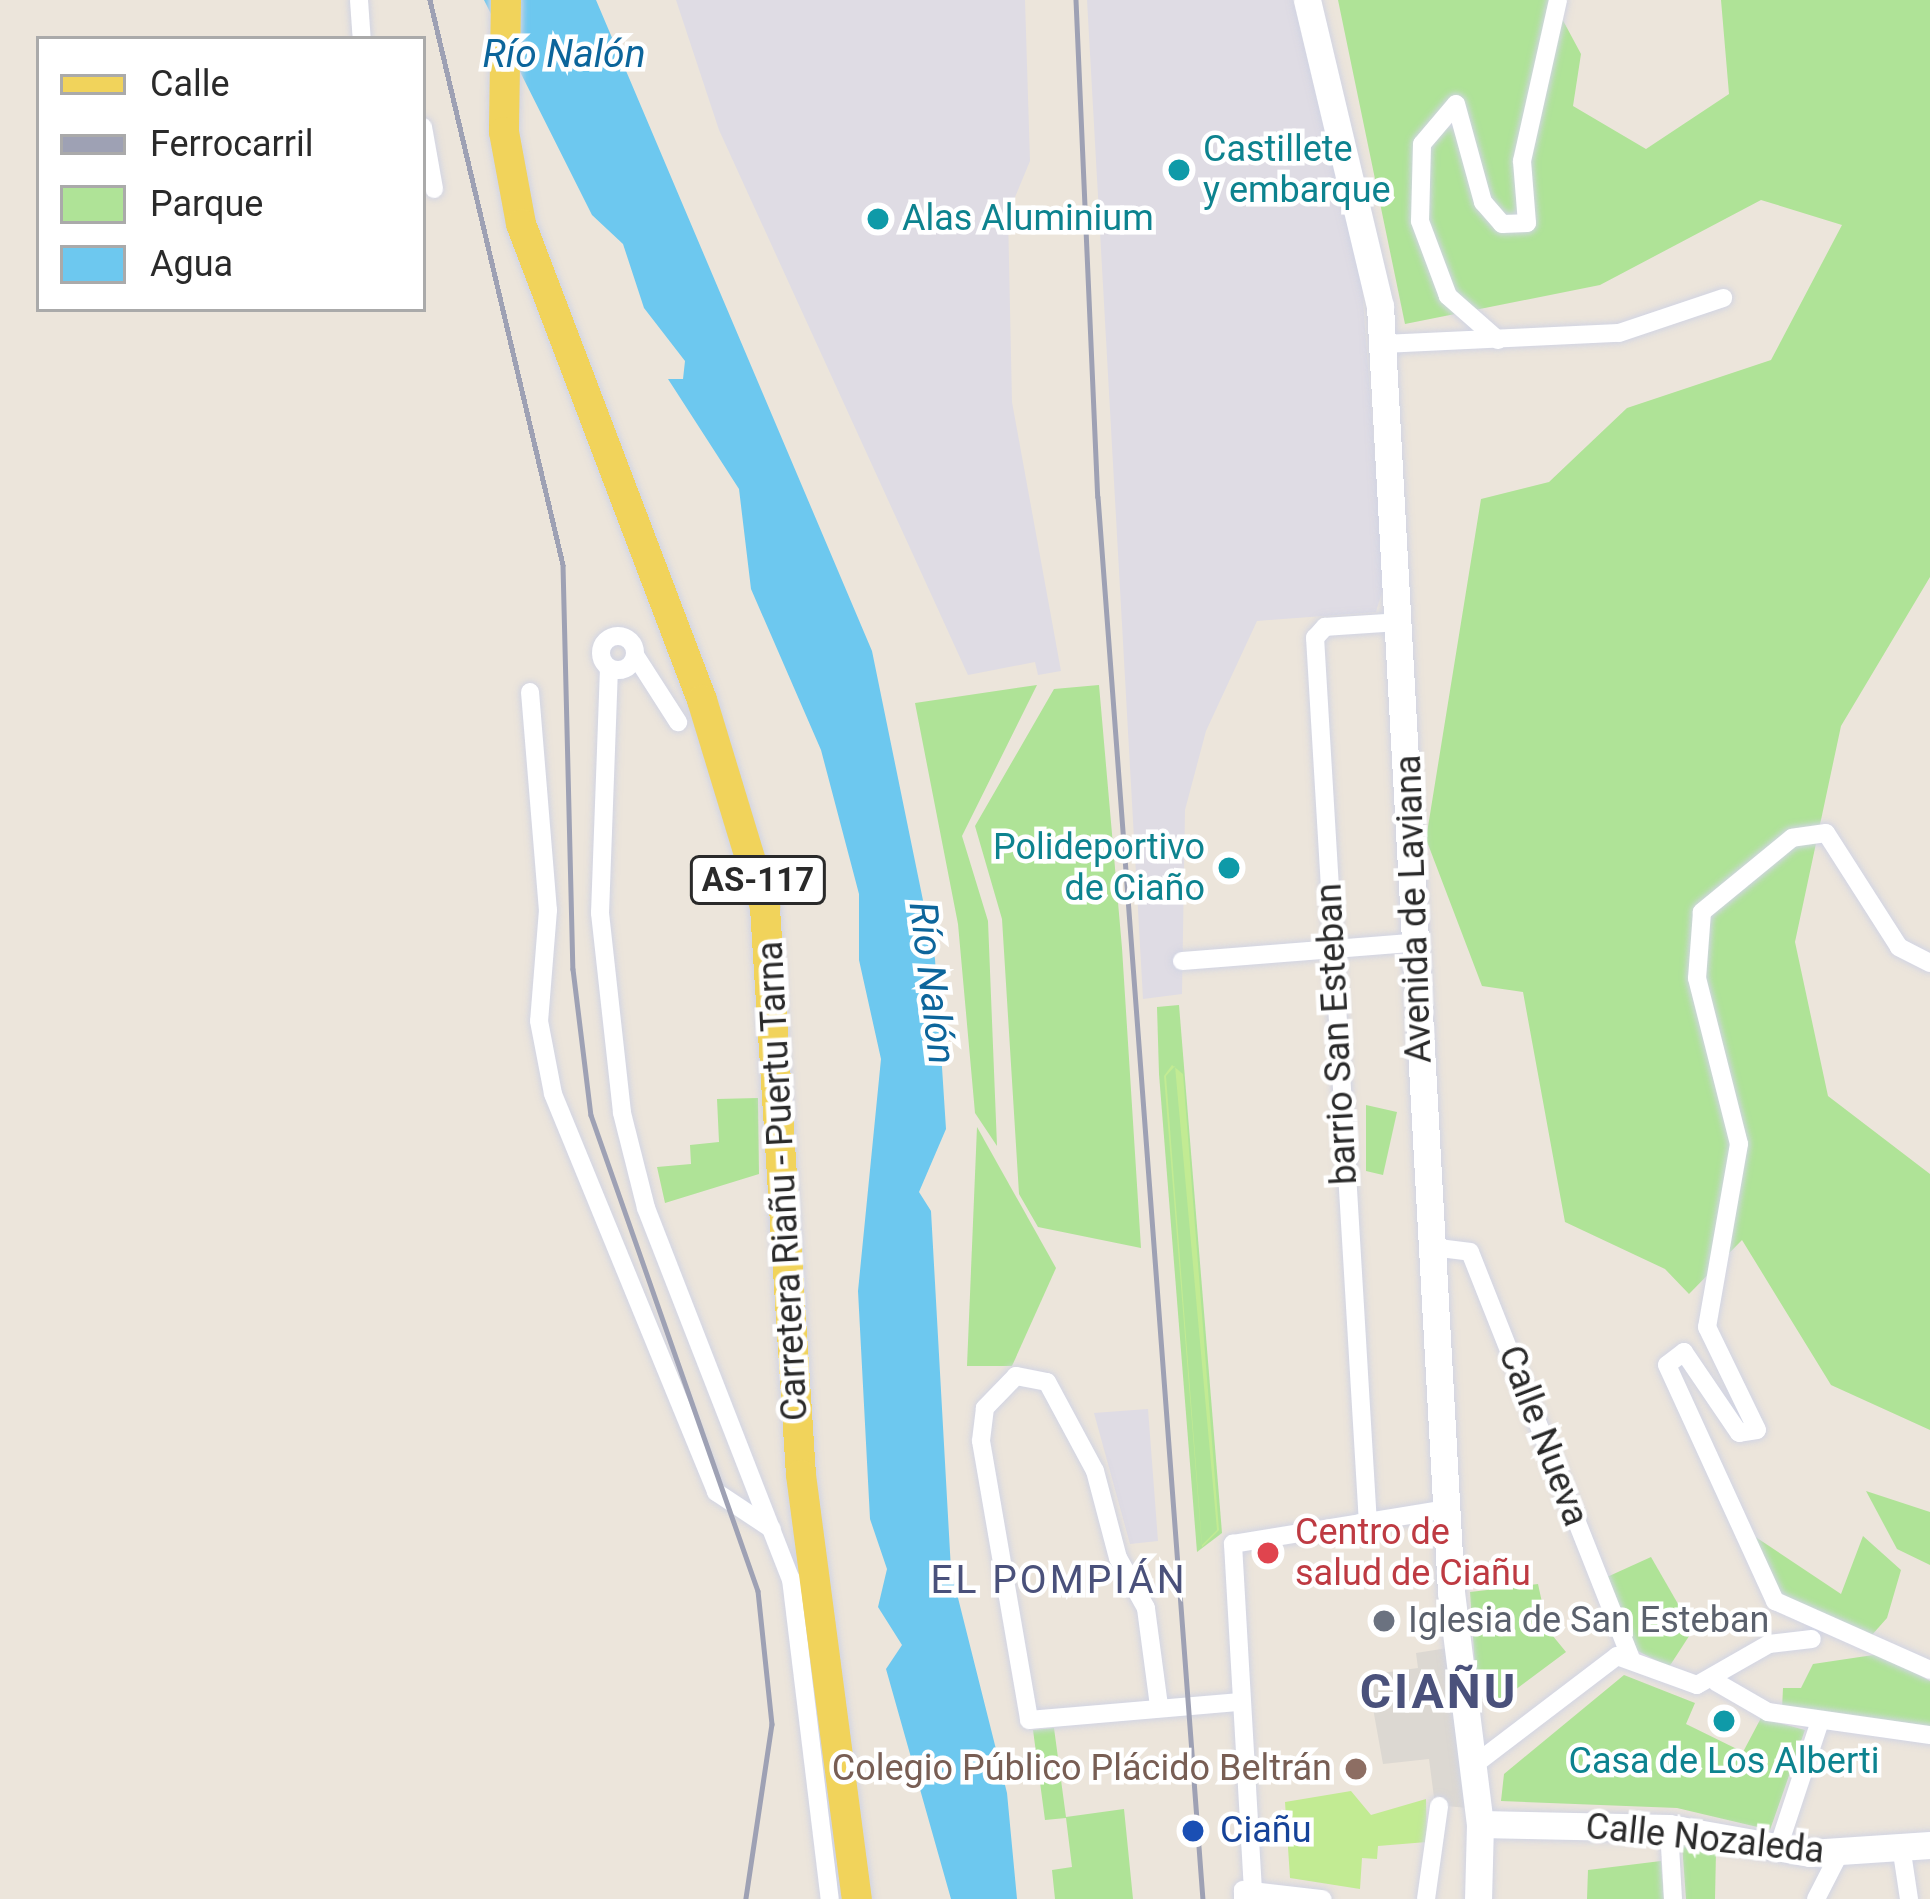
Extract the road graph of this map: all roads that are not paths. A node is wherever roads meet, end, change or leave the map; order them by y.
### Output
1 (359, 0) edge
2 (506, 0) edge
3 (1307, 0) edge
4 (1558, 0) edge
5 (362, 36) edge
6 (426, 144) edge
7 (434, 189) dead end
8 (1723, 298) dead end
9 (1498, 340) junction
10 (1383, 344) junction
11 (1401, 622) junction
12 (530, 692) dead end
13 (678, 722) dead end
14 (1413, 943) junction
15 (1333, 950) junction
16 (1182, 961) dead end
17 (1930, 963) edge
18 (1431, 1247) junction
19 (1446, 1509) junction
20 (1368, 1524) junction
21 (772, 1529) junction
22 (1812, 1639) dead end
23 (1631, 1659) junction
24 (1930, 1670) edge
25 (1716, 1682) junction
26 (1237, 1702) junction
27 (1159, 1706) junction
28 (1819, 1724) junction
29 (1930, 1735) edge
30 (1470, 1768) junction
31 (1439, 1806) dead end
32 (1480, 1825) junction
33 (1669, 1828) junction
34 (1930, 1845) edge
35 (1900, 1846) junction
36 (1778, 1848) junction
37 (1840, 1852) junction
38 (1246, 1894) edge
39 (830, 1899) edge
40 (857, 1899) edge
41 (1322, 1899) edge
42 (1426, 1899) edge
43 (1478, 1899) edge
44 (1673, 1899) edge
45 (1816, 1899) edge
46 (1909, 1899) edge

1 - 5 street
2 - 40 main road, Carretera Riañu - Puertu Tarna / AS-117
3 - 10 street, Avenida de Laviana
4 - 9 street
6 - 7 street
8 - 9 street
9 - 10 street
10 - 11 street, Avenida de Laviana
11 - 14 street, Avenida de Laviana
11 - 15 street, barrio San Esteban
12 - 21 street
13 - 21 street
14 - 15 street
14 - 18 street, Avenida de Laviana
15 - 16 street
15 - 20 street, barrio San Esteban
17 - 24 street
18 - 19 street, Avenida de Laviana
18 - 23 street, Calle Nueva
19 - 20 street
19 - 30 street, Avenida de Laviana
20 - 26 street
21 - 39 street
22 - 25 street
23 - 25 street
23 - 30 street
25 - 28 street
26 - 27 street
26 - 38 street
27 - 27 street
28 - 29 street
28 - 36 street
30 - 32 street, Avenida de Laviana
31 - 42 street
32 - 33 street, Calle Nozaleda
32 - 43 street, Avenida de Laviana
33 - 36 street, Calle Nozaleda
33 - 44 street
34 - 35 street, Calle Nozaleda
35 - 37 street, Calle Nozaleda
35 - 46 street
36 - 37 street, Calle Nozaleda
37 - 45 street
38 - 41 street

